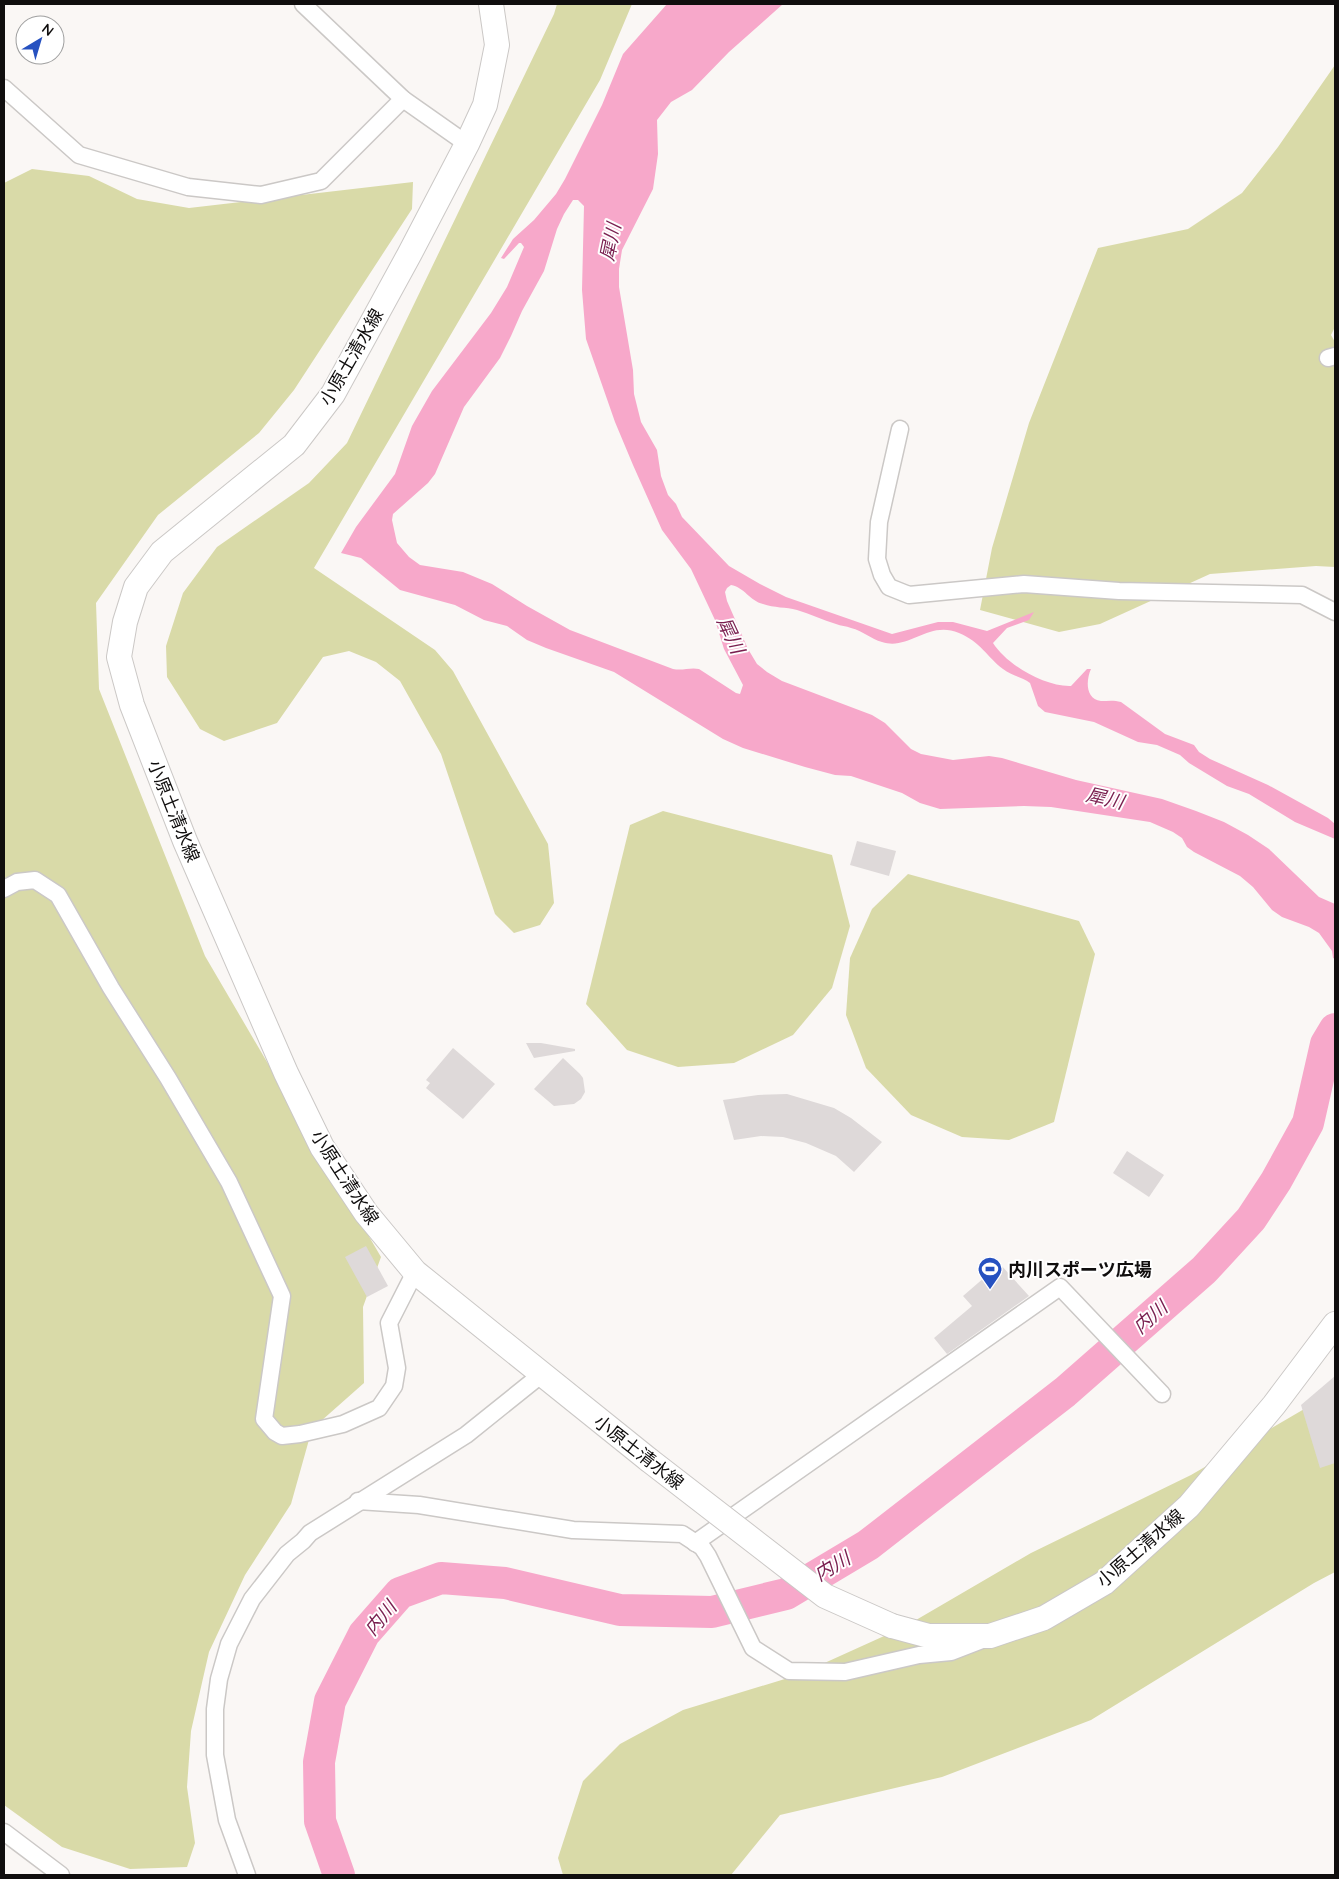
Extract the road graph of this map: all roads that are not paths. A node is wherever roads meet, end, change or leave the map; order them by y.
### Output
1 (303, 4) edge
2 (491, 4) edge
3 (4, 88) edge
4 (403, 100) junction
5 (467, 144) junction
6 (900, 429) dead end
7 (1335, 612) edge
8 (4, 890) edge
9 (415, 1272) junction
10 (1335, 1324) edge
11 (542, 1374) junction
12 (1162, 1394) dead end
13 (358, 1501) junction
14 (695, 1543) junction
15 (990, 1636) junction
16 (4, 1832) edge
17 (61, 1875) edge
18 (247, 1875) edge

1 - 4 street
2 - 5 main road, 小原土清水線
3 - 4 street
4 - 5 street
5 - 9 main road, 小原土清水線
6 - 7 street
8 - 9 street
9 - 11 main road, 小原土清水線
10 - 15 main road, 小原土清水線
11 - 13 street
11 - 15 main road, 小原土清水線, bridge
12 - 14 street
13 - 14 street
13 - 18 street
14 - 15 street
16 - 17 street

